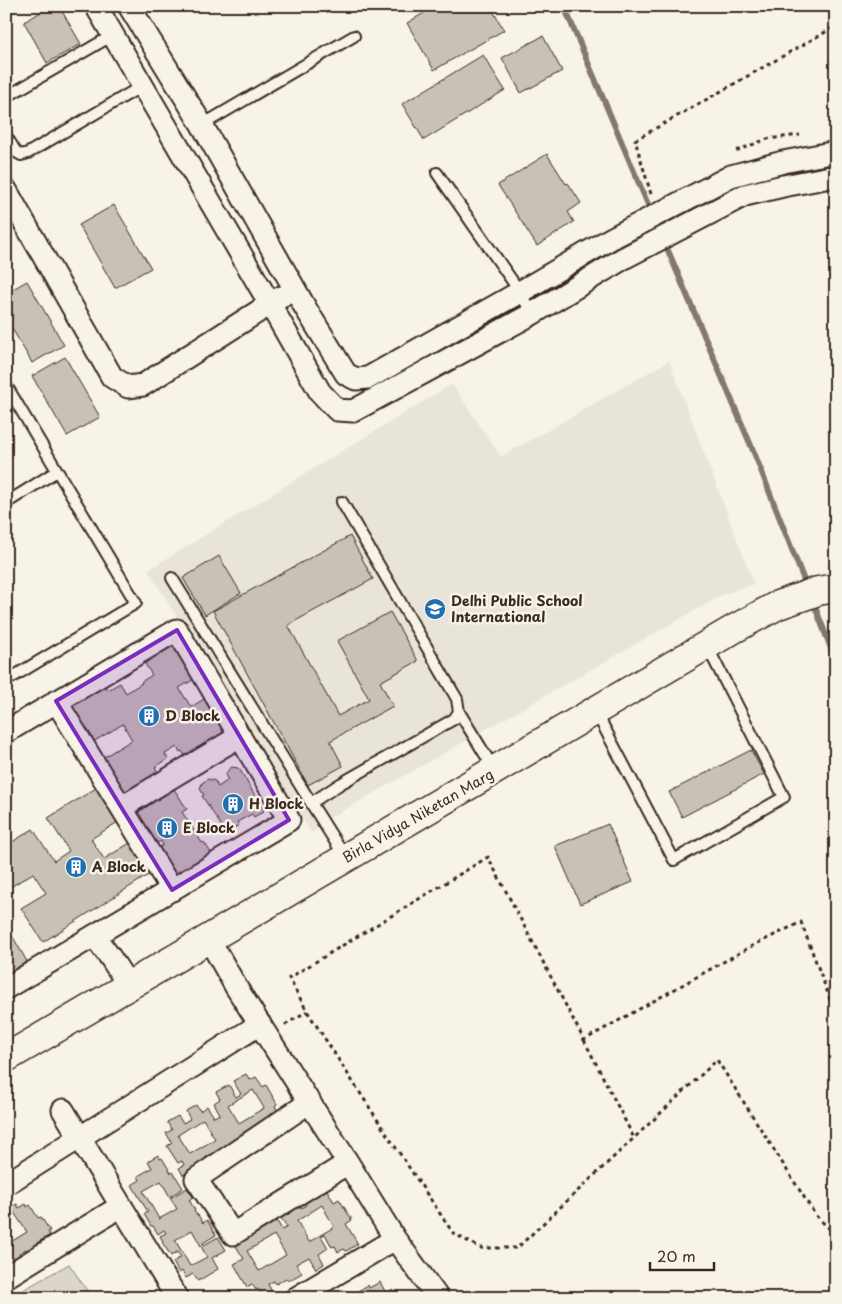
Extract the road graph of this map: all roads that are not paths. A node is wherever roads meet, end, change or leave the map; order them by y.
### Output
1 (96, 6) edge
2 (129, 6) edge
3 (113, 35) junction
4 (354, 36) dead end
5 (142, 86) junction
6 (6, 97) edge
7 (202, 125) junction
8 (6, 136) edge
9 (836, 152) edge
10 (437, 173) dead end
11 (836, 176) edge
12 (6, 190) edge
13 (612, 238) junction
14 (624, 258) junction
15 (294, 288) junction
16 (520, 292) junction
17 (270, 304) junction
18 (532, 314) junction
19 (6, 385) edge
20 (57, 471) junction
21 (6, 502) edge
22 (342, 502) dead end
23 (172, 578) dead end
24 (827, 590) edge
25 (706, 646) junction
26 (6, 681) edge
27 (56, 702) junction
28 (596, 711) junction
29 (460, 712) junction
30 (6, 732) edge
31 (240, 736) junction
32 (494, 770) junction
33 (311, 803) junction
34 (122, 808) junction
35 (346, 858) junction
36 (172, 890) junction
37 (95, 937) junction
38 (209, 939) junction
39 (129, 986) junction
40 (6, 988) edge
41 (264, 1030) junction
42 (8, 1053) edge
43 (310, 1102) junction
44 (63, 1110) dead end
45 (80, 1138) junction
46 (348, 1163) junction
47 (6, 1184) edge
48 (121, 1206) junction
49 (395, 1239) junction
50 (6, 1277) edge
51 (171, 1296) edge
52 (296, 1298) edge
53 (438, 1298) edge

1 - 3 street
2 - 7 street
3 - 5 street
3 - 6 lane
4 - 7 lane
5 - 8 lane
5 - 17 street
7 - 15 street
9 - 13 street
10 - 16 lane
11 - 14 street
12 - 17 street
13 - 14 street
13 - 16 street
14 - 18 street
15 - 16 street
15 - 17 street
16 - 18 lane
17 - 18 street
19 - 20 lane
20 - 21 lane
20 - 26 lane
22 - 29 lane
23 - 33 lane
24 - 25 street, Birla Vidya Niketan Marg
25 - 28 street, Birla Vidya Niketan Marg
25 - 28 lane
27 - 30 street
27 - 31 street
27 - 34 street
28 - 32 street, Birla Vidya Niketan Marg
29 - 32 lane
29 - 33 lane
31 - 34 street
31 - 36 street
32 - 35 street, Birla Vidya Niketan Marg
33 - 35 lane
34 - 36 street
35 - 38 street, Birla Vidya Niketan Marg
36 - 37 street
37 - 39 street
37 - 40 street
38 - 39 street, Birla Vidya Niketan Marg
38 - 41 street
39 - 42 street, Birla Vidya Niketan Marg
41 - 43 street
41 - 45 street
43 - 46 street
43 - 46 street
44 - 45 street
45 - 47 street
45 - 48 street
46 - 49 street
48 - 50 street
48 - 51 street
49 - 52 street
49 - 53 street

